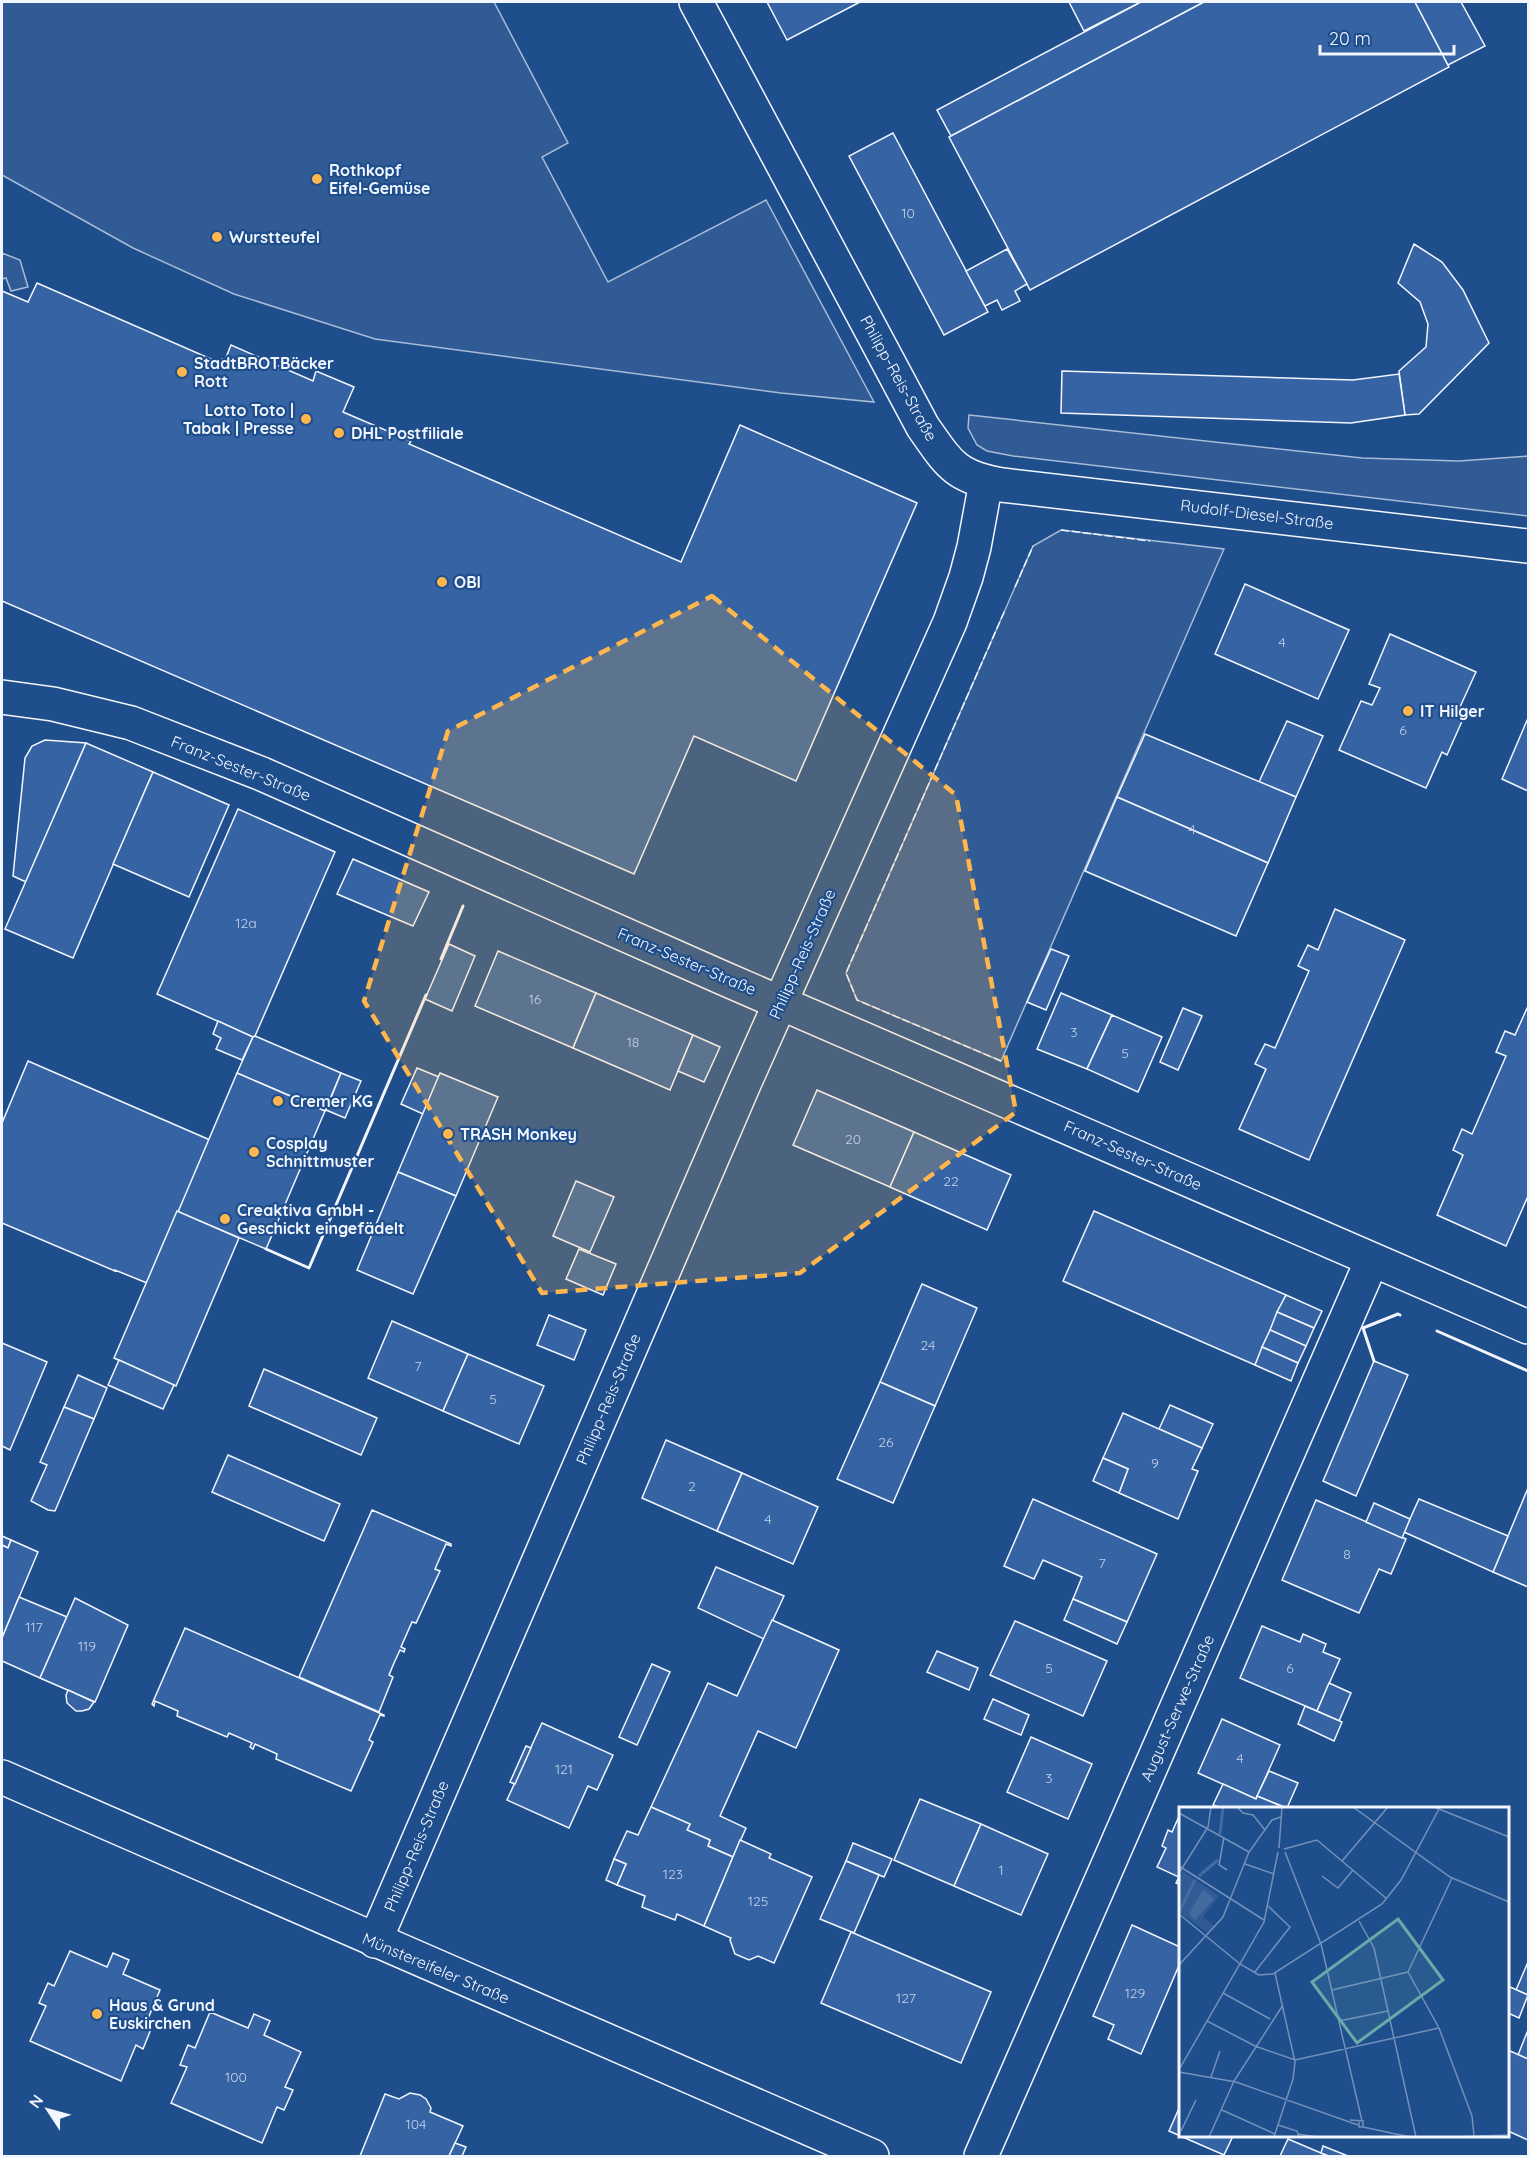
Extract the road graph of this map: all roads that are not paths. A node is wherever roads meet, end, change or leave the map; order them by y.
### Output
1 (696, 2) edge
2 (986, 482) junction
3 (1528, 546) edge
4 (2, 697) edge
5 (780, 1001) junction
6 (1372, 1260) junction
7 (1528, 1327) edge
8 (2, 1777) edge
9 (375, 1941) junction
10 (872, 2157) edge
11 (981, 2157) edge

1 - 2 street, Philipp-Reis-Straße
2 - 3 street, Rudolf-Diesel-Straße
2 - 5 street, Philipp-Reis-Straße
4 - 5 street, Franz-Sester-Straße
5 - 6 street, Franz-Sester-Straße
5 - 9 street, Philipp-Reis-Straße
6 - 7 street, Franz-Sester-Straße
6 - 11 street, August-Serwe-Straße
8 - 9 street, Münstereifeler Straße
9 - 10 street, Münstereifeler Straße

